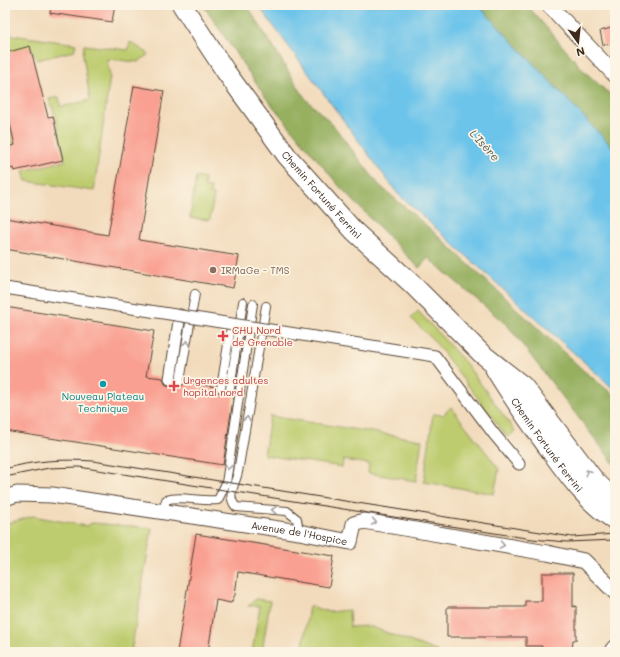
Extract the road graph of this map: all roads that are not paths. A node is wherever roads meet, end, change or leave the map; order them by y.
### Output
1 (182, 5) edge
2 (549, 5) edge
3 (612, 66) edge
4 (5, 288) edge
5 (195, 294) dead end
6 (244, 302) dead end
7 (254, 304) dead end
8 (266, 306) dead end
9 (180, 315) junction
10 (230, 332) dead end
11 (248, 335) dead end
12 (489, 360) junction
13 (175, 380) joint
14 (221, 388) dead end
15 (230, 389) dead end
16 (239, 391) dead end
17 (519, 464) dead end
18 (5, 498) edge
19 (615, 500) edge
20 (163, 513) junction
21 (615, 520) edge
22 (299, 532) junction
23 (615, 592) edge

1 - 12 street, Chemin Fortuné Ferrini
2 - 3 street
4 - 9 street, bridge
13 -> 5 lane
6 - 15 lane
7 -> 20 lane
22 -> 8 lane
9 - 13 street
9 - 17 street, bridge
10 - 14 lane
11 - 16 lane
19 -> 12 street, Chemin Fortuné Ferrini
12 - 21 street, Chemin Fortuné Ferrini
18 - 20 street, Avenue de l'Hospice
20 - 22 street, Avenue de l'Hospice
22 -> 23 street, Avenue de l'Hospice

